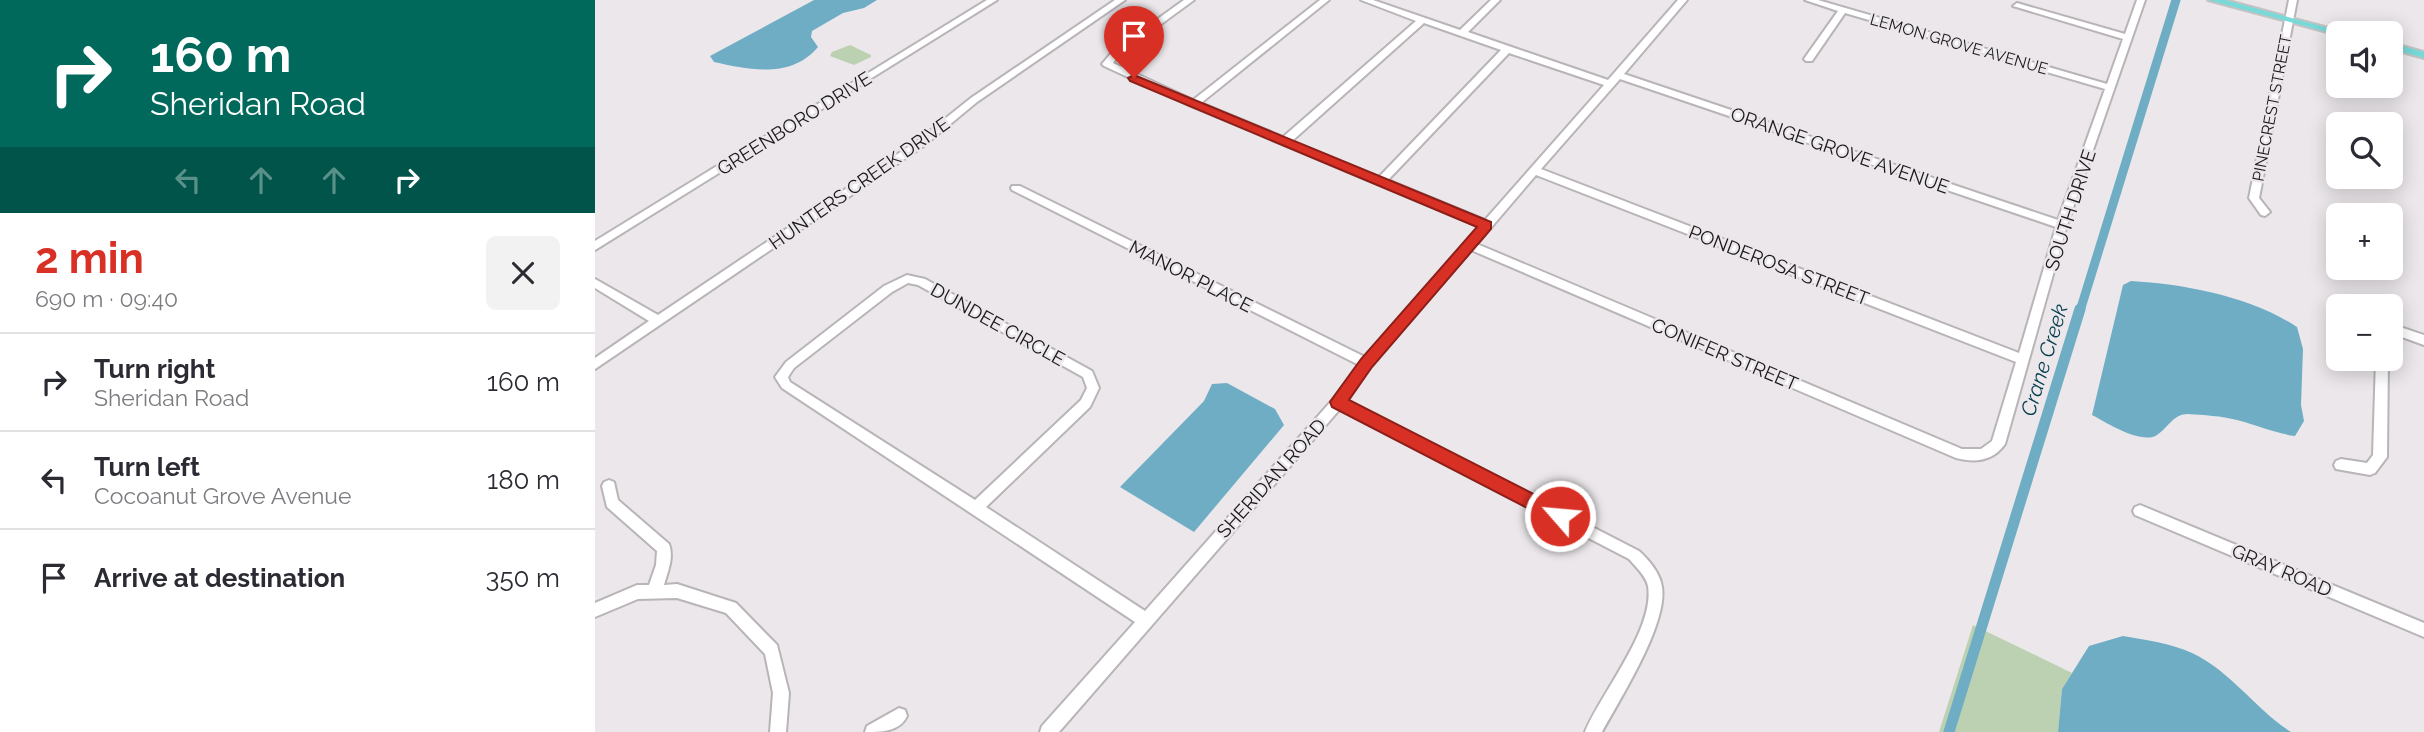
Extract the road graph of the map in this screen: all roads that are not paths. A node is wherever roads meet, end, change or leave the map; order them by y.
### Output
1 (993, 0) edge
2 (1121, 0) edge
3 (1191, 0) edge
4 (1325, 0) edge
5 (1365, 0) edge
6 (1496, 0) edge
7 (1682, 0) edge
8 (1809, 0) edge
9 (2141, 0) edge
10 (2213, 0) edge
11 (2293, 0) edge
12 (2017, 6) dead end
13 (1843, 10) junction
14 (1422, 20) junction
15 (2289, 20) junction
16 (2326, 29) edge
17 (1461, 34) junction
18 (2127, 37) junction
19 (2403, 49) edge
20 (1507, 50) junction
21 (2424, 55) edge
22 (1809, 59) dead end
23 (1614, 79) junction
24 (2110, 88) junction
25 (1194, 104) junction
26 (1284, 142) junction
27 (1533, 170) junction
28 (1380, 182) junction
29 (1016, 188) dead end
30 (2265, 212) dead end
31 (1486, 225) junction
32 (2062, 225) junction
33 (1469, 245) junction
34 (595, 246) edge
35 (595, 283) edge
36 (658, 321) junction
37 (2403, 332) edge
38 (2424, 340) edge
39 (2024, 360) junction
40 (1367, 363) junction
41 (595, 364) edge
42 (2382, 371) edge
43 (1338, 402) junction
44 (1983, 455) joint
45 (2341, 465) dead end
46 (609, 486) dead end
47 (975, 508) junction
48 (2140, 511) dead end
49 (654, 592) junction
50 (595, 610) edge
51 (1145, 620) junction
52 (2424, 630) edge
53 (899, 716) dead end
54 (778, 732) edge
55 (873, 732) edge
56 (1048, 732) edge
57 (1593, 732) edge

1 - 34 street, GREENBORO DRIVE
2 - 36 street, HUNTERS CREEK DRIVE
3 - 25 street
4 - 25 street
5 - 14 street, ORANGE GROVE AVENUE
6 - 17 street
7 - 23 street, SHERIDAN ROAD
8 - 13 street, LEMON GROVE AVENUE
9 - 18 street, SOUTH DRIVE
10 - 15 main road
11 - 15 street, PINECREST STREET
12 - 18 street
13 - 22 street
13 - 24 street, LEMON GROVE AVENUE
14 - 17 street, ORANGE GROVE AVENUE
14 - 26 street
15 - 16 main road
15 - 30 street, PINECREST STREET
17 - 20 street, ORANGE GROVE AVENUE
18 - 24 street, SOUTH DRIVE
19 - 21 main road
20 - 23 street, ORANGE GROVE AVENUE
20 - 28 street
23 - 27 street, SHERIDAN ROAD
23 - 32 street, ORANGE GROVE AVENUE
24 - 32 street, SOUTH DRIVE
25 - 26 street
26 - 28 street
27 - 31 street, SHERIDAN ROAD
27 - 39 street, PONDEROSA STREET
28 - 31 street
29 - 40 street, MANOR PLACE
31 - 33 street, SHERIDAN ROAD
32 - 39 street, SOUTH DRIVE
33 - 40 street, SHERIDAN ROAD
33 - 44 street, CONIFER STREET
35 - 36 street
36 - 41 street, HUNTERS CREEK DRIVE
37 - 38 street
39 - 44 street, SOUTH DRIVE
40 - 43 street, SHERIDAN ROAD
42 - 45 street
43 - 51 street, SHERIDAN ROAD
43 - 57 street
46 - 49 street
47 - 47 street, DUNDEE CIRCLE
47 - 51 street, DUNDEE CIRCLE
48 - 52 street, GRAY ROAD
49 - 50 street
49 - 54 street
51 - 56 street, SHERIDAN ROAD
53 - 55 street

